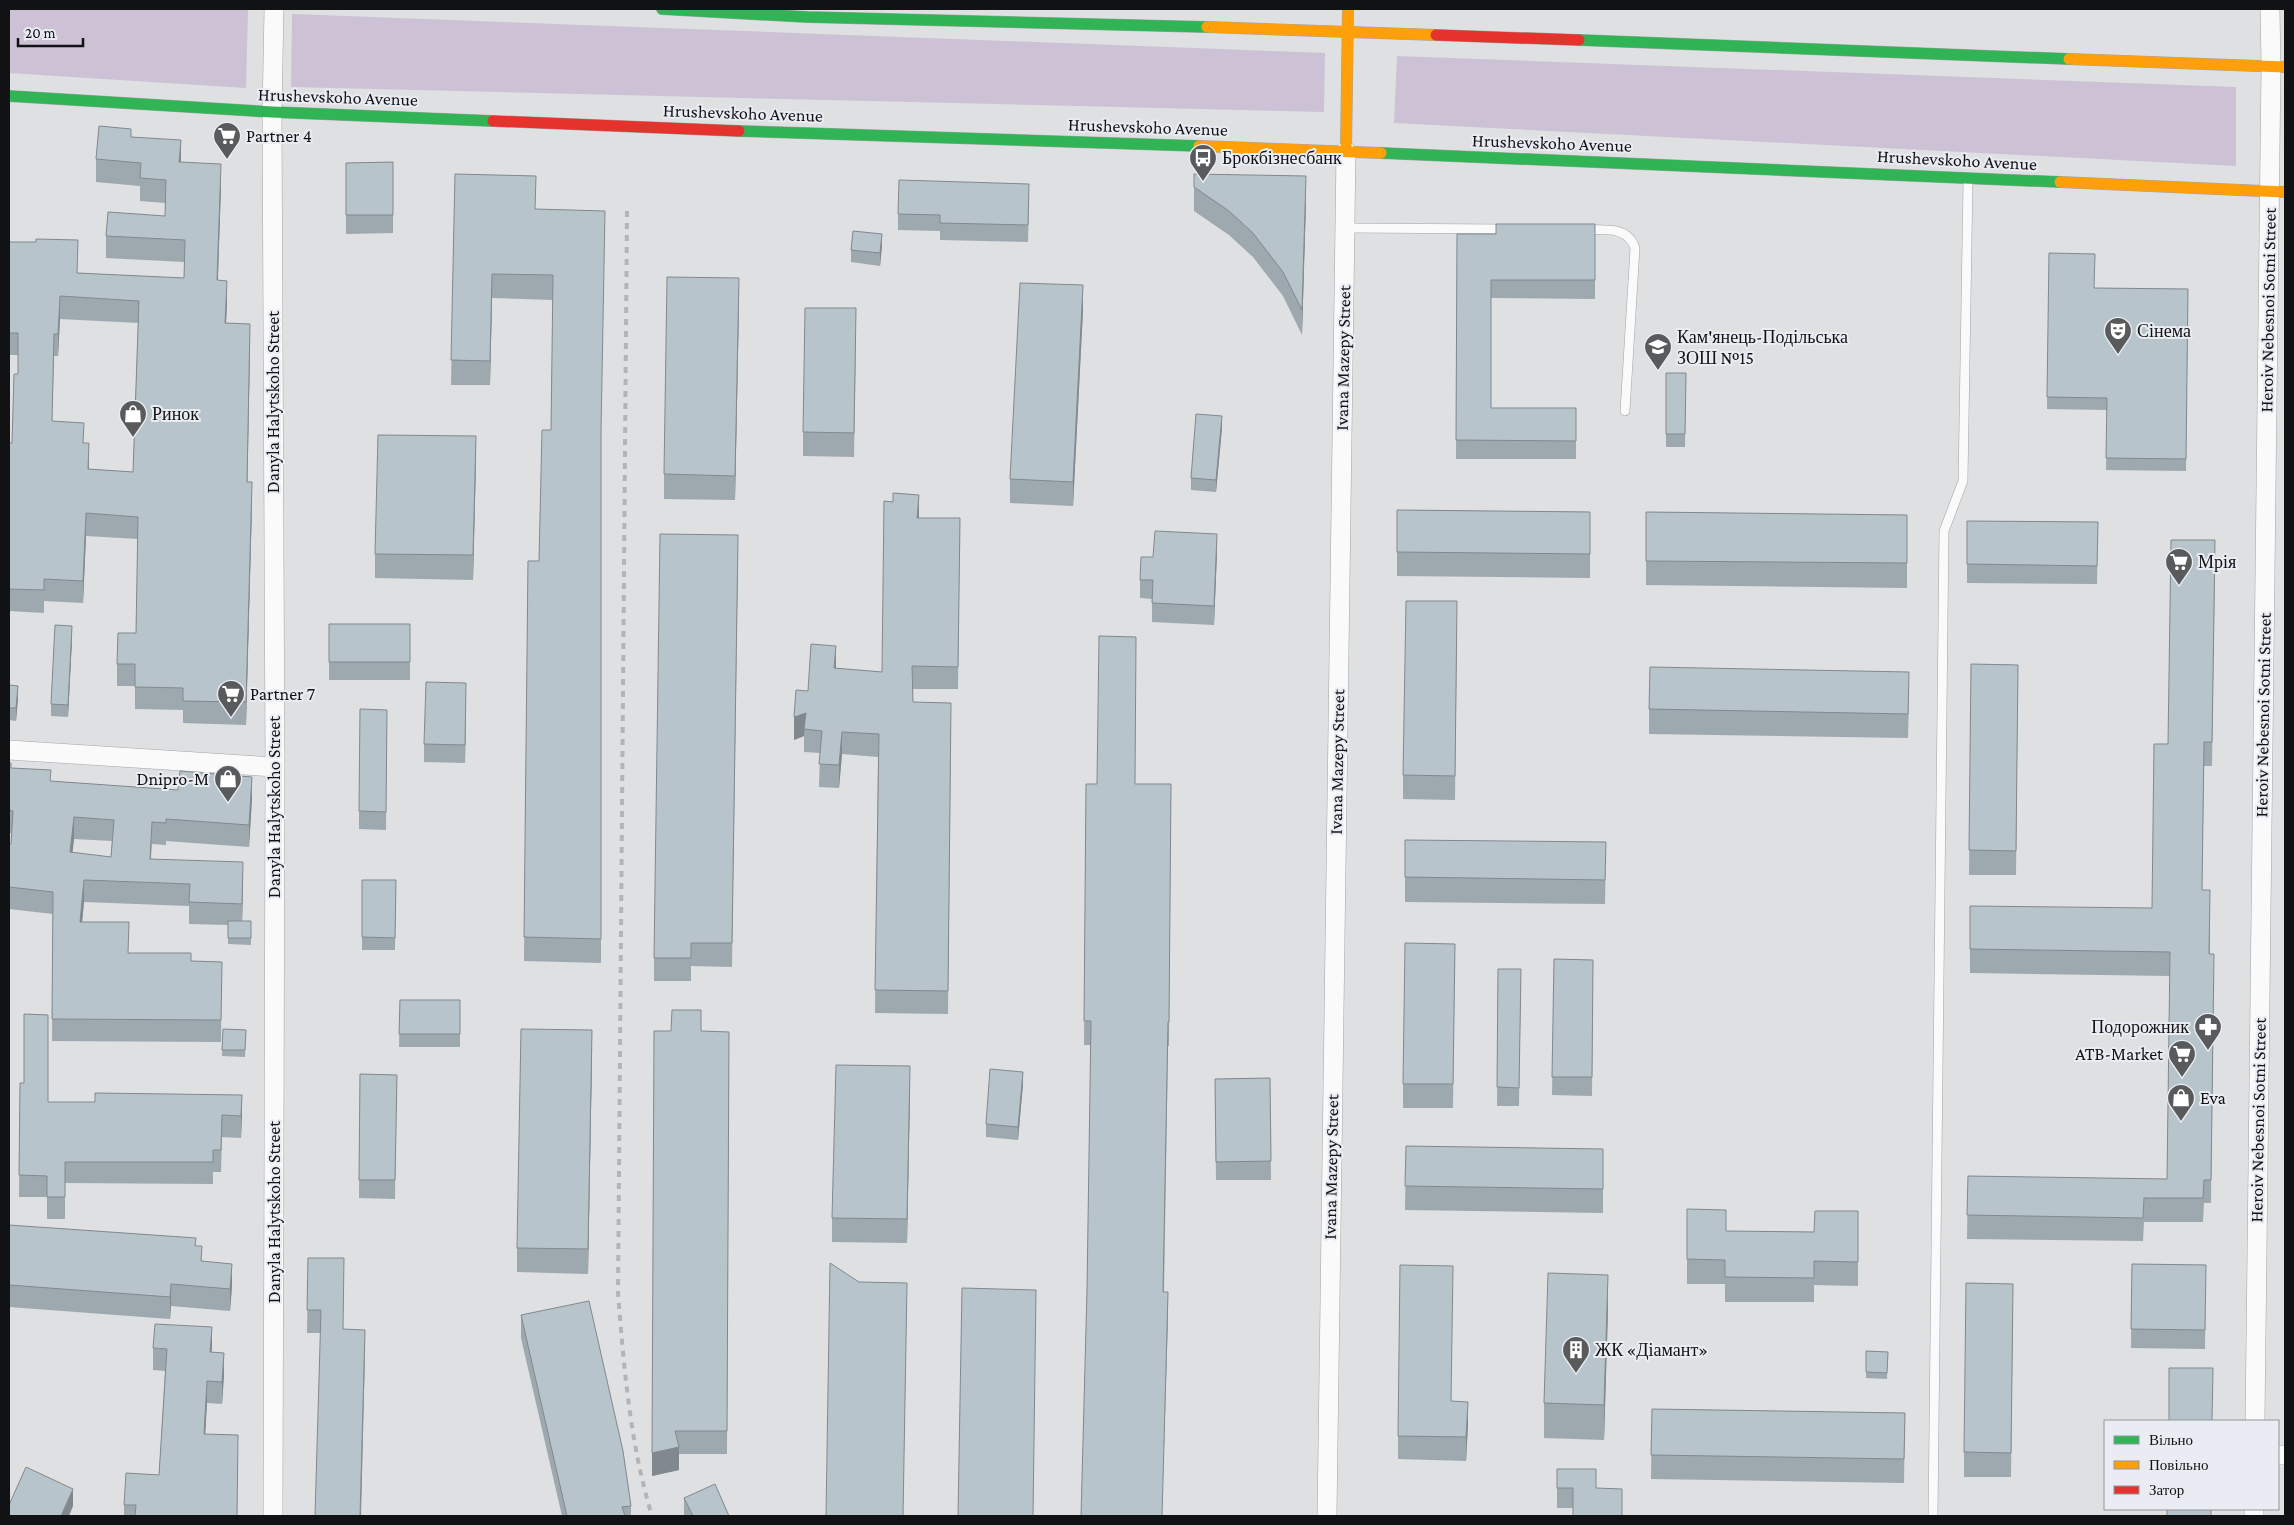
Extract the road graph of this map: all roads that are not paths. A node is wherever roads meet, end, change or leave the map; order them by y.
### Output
1 (274, 9) edge
2 (662, 9) edge
3 (1348, 9) edge
4 (2270, 9) edge
5 (807, 13) edge
6 (1348, 31) junction
7 (2278, 66) edge
8 (9, 96) edge
9 (272, 112) junction
10 (1346, 151) junction
11 (1968, 178) junction
12 (2277, 192) edge
13 (1345, 228) junction
14 (1518, 230) edge
15 (1577, 230) edge
16 (1625, 411) dead end
17 (9, 750) edge
18 (275, 767) junction
19 (2255, 1420) edge
20 (273, 1516) edge
21 (1327, 1516) edge
22 (1933, 1516) edge

1 - 9 street, Danyla Halytskoho Street
2 - 5 main road
3 - 6 main road, Ivana Mazepy Street
4 - 7 street, Heroiv Nebesnoi Sotni Street
5 - 6 main road
6 - 7 main road
6 - 10 main road, Ivana Mazepy Street
7 - 12 street, Heroiv Nebesnoi Sotni Street
8 - 9 main road, Hrushevskoho Avenue
9 - 10 main road, Hrushevskoho Avenue
9 - 18 street, Danyla Halytskoho Street
10 - 11 main road, Hrushevskoho Avenue
10 - 13 street, Ivana Mazepy Street
11 - 12 main road, Hrushevskoho Avenue
11 - 22 lane
12 - 19 street, Heroiv Nebesnoi Sotni Street
13 - 14 lane
13 - 21 street, Ivana Mazepy Street
15 - 16 lane
17 - 18 street
18 - 20 street, Danyla Halytskoho Street

